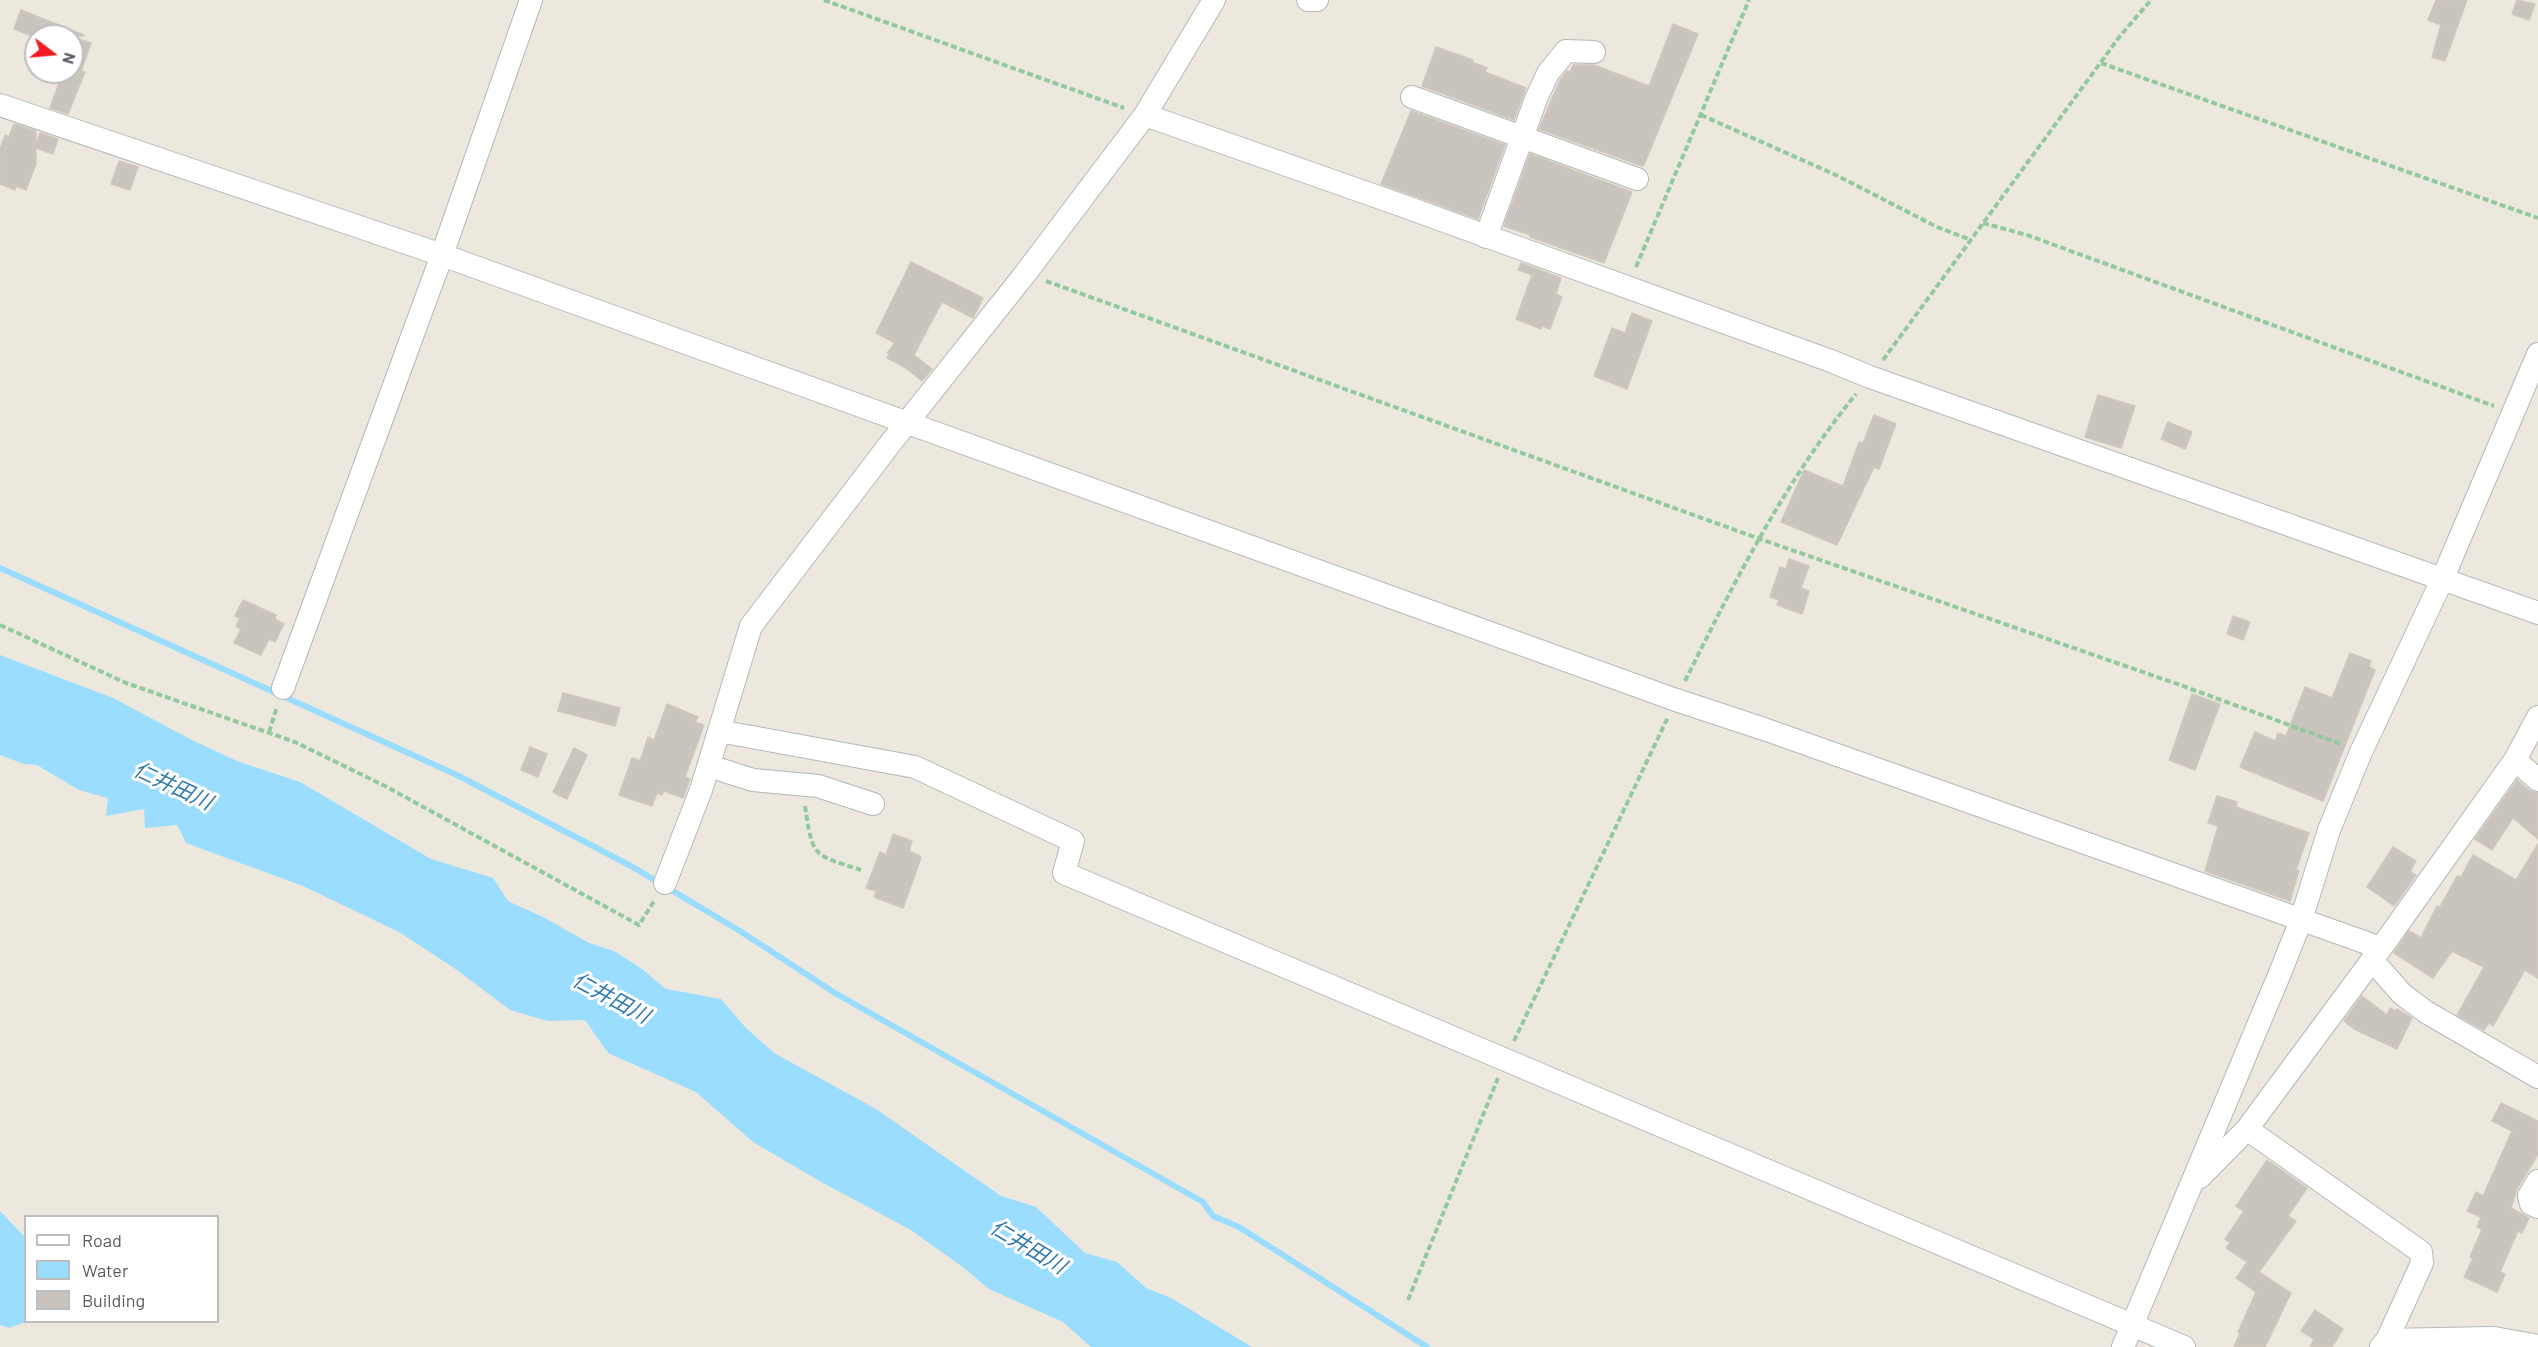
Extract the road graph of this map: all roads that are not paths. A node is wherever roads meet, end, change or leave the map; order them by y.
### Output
1 (531, 0) edge
2 (1214, 0) edge
3 (1308, 0) edge
4 (1317, 0) edge
5 (1594, 52) dead end
6 (1412, 97) dead end
7 (0, 105) edge
8 (1145, 115) junction
9 (1522, 137) junction
10 (1638, 179) dead end
11 (1486, 237) junction
12 (442, 255) junction
13 (2538, 354) edge
14 (907, 425) junction
15 (2442, 580) junction
16 (2538, 613) edge
17 (283, 687) dead end
18 (2538, 717) edge
19 (719, 731) junction
20 (2515, 760) junction
21 (709, 766) junction
22 (2538, 780) edge
23 (873, 804) dead end
24 (661, 890) road end
25 (2301, 920) junction
26 (2376, 954) junction
27 (2538, 1077) edge
28 (2247, 1129) junction
29 (2538, 1181) edge
30 (2191, 1187) junction
31 (2538, 1207) edge
32 (2133, 1324) junction
33 (2384, 1344) edge
34 (2538, 1346) edge
35 (2123, 1347) edge
36 (2184, 1347) edge

1 - 12 street
2 - 8 street
3 - 4 street
5 - 9 street
6 - 9 street
7 - 12 street
8 - 11 street
8 - 14 street
9 - 10 street
9 - 11 street
11 - 15 street
12 - 14 street
12 - 17 street
13 - 15 street
14 - 19 street
14 - 25 street
15 - 16 street
15 - 25 street
18 - 20 street
19 - 21 street
19 - 32 street
20 - 22 street
20 - 26 street
21 - 23 street
21 - 24 street
25 - 26 street
25 - 30 street
26 - 27 street
26 - 28 street
28 - 30 street
28 - 33 street
29 - 31 street
30 - 32 street
32 - 35 street
32 - 36 street
33 - 34 street

